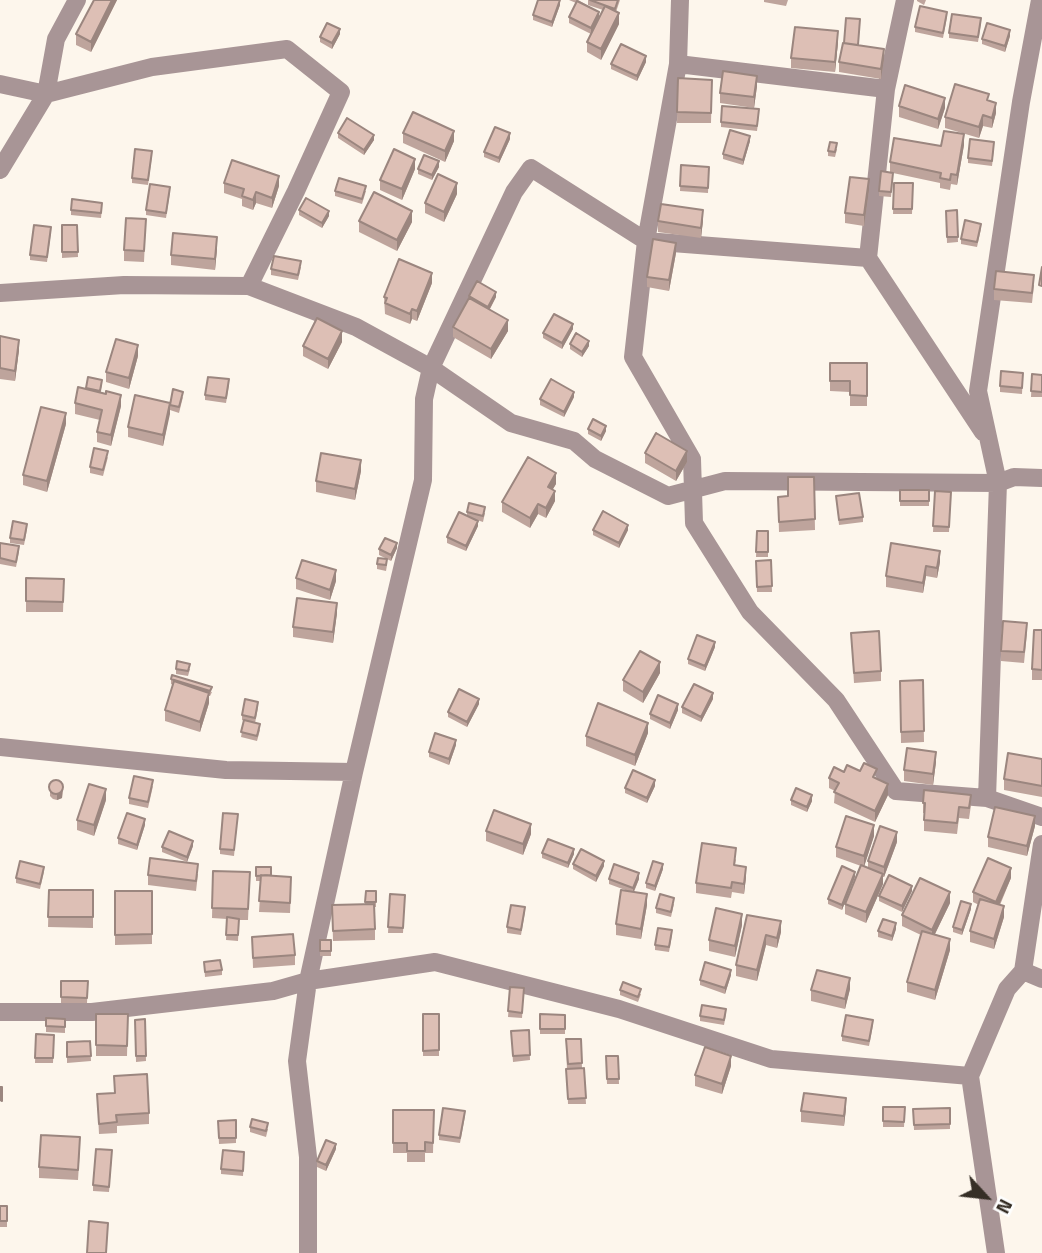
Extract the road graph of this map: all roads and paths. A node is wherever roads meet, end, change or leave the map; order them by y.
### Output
1 (76, 0) edge
2 (680, 0) edge
3 (905, 0) edge
4 (1040, 0) edge
5 (678, 64) junction
6 (0, 84) edge
7 (886, 89) junction
8 (46, 94) junction
9 (0, 170) edge
10 (646, 241) junction
11 (868, 258) junction
12 (249, 286) junction
13 (0, 293) edge
14 (431, 368) junction
15 (989, 440) junction
16 (1042, 478) edge
17 (998, 482) junction
18 (692, 490) junction
19 (0, 747) edge
20 (354, 772) junction
21 (987, 798) junction
22 (1042, 817) edge
23 (1042, 844) edge
24 (1023, 971) junction
25 (1042, 979) edge
26 (308, 981) junction
27 (0, 1012) edge
28 (970, 1076) junction
29 (308, 1253) edge
30 (996, 1253) edge

1 - 8 street
2 - 5 street
3 - 7 street
4 - 15 street
5 - 7 street
5 - 10 street
6 - 8 street
7 - 11 street
8 - 9 street
8 - 12 street
10 - 11 street
10 - 14 street
10 - 18 street
11 - 15 street
12 - 13 street
12 - 14 street
14 - 18 street
14 - 20 street
15 - 17 street
16 - 17 street
17 - 18 street
17 - 21 street
18 - 21 street
19 - 20 street
20 - 26 street
21 - 22 street
23 - 24 street
24 - 25 street
24 - 28 street
26 - 27 street
26 - 28 street
26 - 29 street
28 - 30 street

